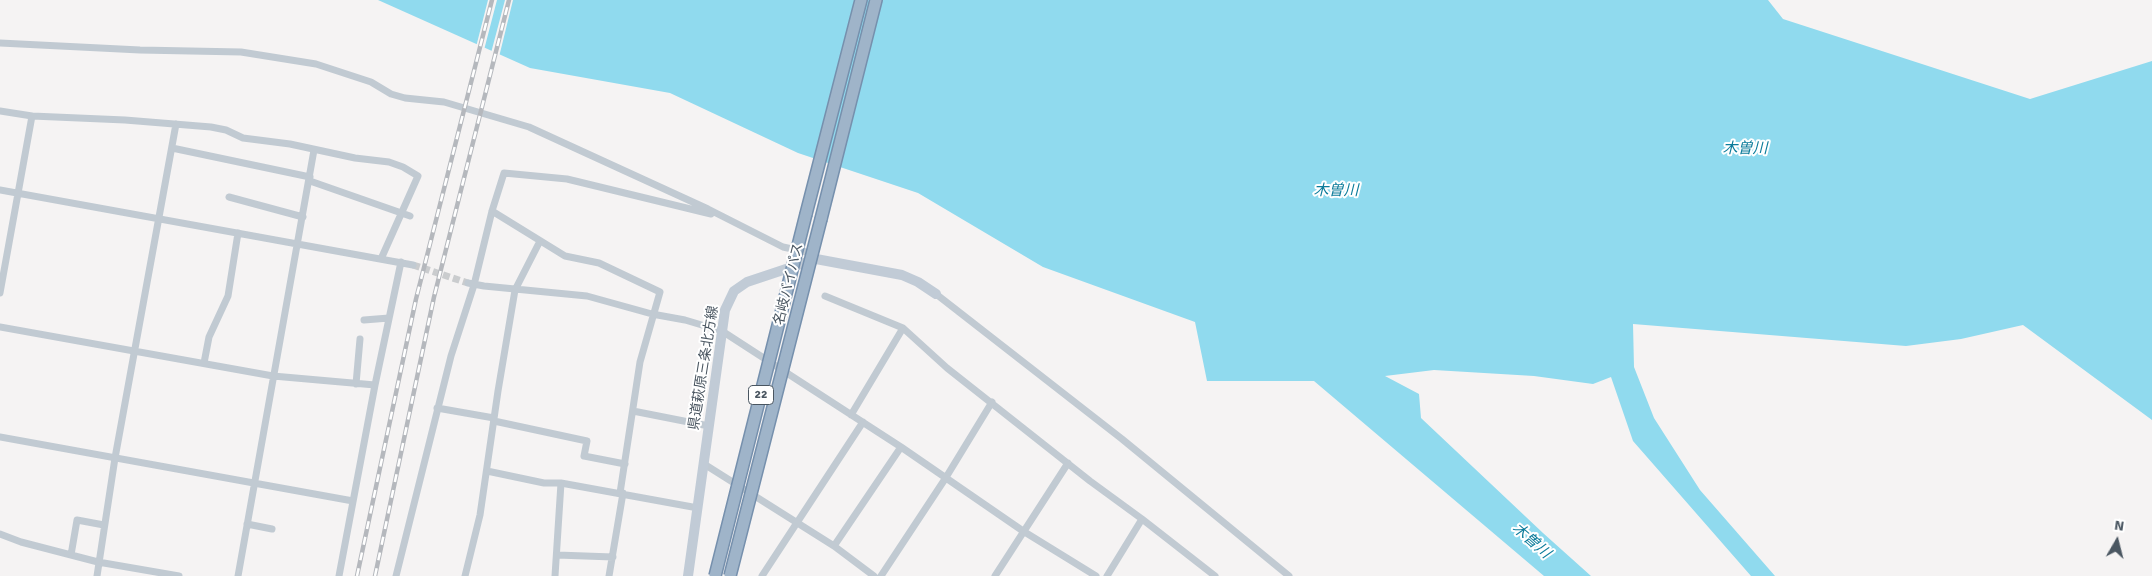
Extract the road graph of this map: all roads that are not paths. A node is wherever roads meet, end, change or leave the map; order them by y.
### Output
1 (861, 0) edge
2 (876, 0) edge
3 (0, 43) edge
4 (0, 111) edge
5 (32, 116) junction
6 (176, 124) junction
7 (172, 148) junction
8 (314, 150) junction
9 (310, 179) junction
10 (0, 190) edge
11 (18, 193) junction
12 (229, 197) dead end
13 (492, 211) junction
14 (401, 213) junction
15 (303, 216) junction
16 (410, 216) dead end
17 (723, 217) junction
18 (158, 218) junction
19 (238, 233) junction
20 (540, 241) junction
21 (297, 244) junction
22 (381, 259) junction
23 (816, 259) junction
24 (401, 262) junction
25 (413, 265) tunnel mouth
26 (471, 284) junction
27 (515, 290) junction
28 (0, 293) edge
29 (936, 294) joint
30 (825, 296) dead end
31 (652, 314) junction
32 (388, 318) junction
33 (364, 320) dead end
34 (0, 327) edge
35 (903, 328) junction
36 (722, 331) junction
37 (360, 339) dead end
38 (134, 351) junction
39 (204, 363) junction
40 (273, 376) junction
41 (356, 384) junction
42 (374, 385) junction
43 (992, 402) junction
44 (437, 408) junction
45 (633, 411) junction
46 (852, 415) junction
47 (494, 420) junction
48 (863, 422) junction
49 (709, 426) junction
50 (0, 437) edge
51 (901, 447) junction
52 (115, 458) junction
53 (1068, 463) junction
54 (625, 464) junction
55 (704, 464) junction
56 (487, 471) junction
57 (945, 479) junction
58 (255, 482) junction
59 (560, 483) junction
60 (622, 493) junction
61 (353, 501) junction
62 (698, 508) junction
63 (1142, 519) junction
64 (796, 522) junction
65 (247, 524) junction
66 (104, 526) junction
67 (272, 529) dead end
68 (1023, 531) junction
69 (0, 534) edge
70 (834, 546) junction
71 (71, 555) junction
72 (557, 555) junction
73 (613, 556) junction
74 (98, 562) junction
75 (127, 567) junction
76 (142, 573) edge
77 (1211, 575) edge
78 (97, 576) edge
79 (124, 576) edge
80 (179, 576) edge
81 (238, 576) edge
82 (339, 576) edge
83 (396, 576) edge
84 (465, 576) edge
85 (555, 576) edge
86 (609, 576) edge
87 (688, 576) edge
88 (715, 576) edge
89 (730, 576) edge
90 (762, 576) edge
91 (874, 576) edge
92 (881, 576) edge
93 (995, 576) edge
94 (1096, 576) edge
95 (1107, 576) edge
96 (1289, 576) edge

1 - 88 highway, 名岐バイパス / 22, bridge
2 - 89 highway, 名岐バイパス / 22, bridge
3 - 17 street
4 - 5 street
5 - 6 street
5 - 11 street
6 - 7 street
6 - 8 street
7 - 9 street
7 - 18 street
8 - 9 street
8 - 14 street
9 - 14 street
9 - 15 street
10 - 11 street
11 - 18 street
11 - 28 street
12 - 15 street
13 - 17 street
13 - 20 street
13 - 26 street
14 - 16 street
14 - 22 street
15 - 21 street
17 - 23 street
18 - 19 street
18 - 38 street
19 - 21 street
19 - 39 street
20 - 27 street
20 - 31 street
21 - 22 street
21 - 40 street
22 - 24 street
23 - 29 main road, 県道萩原三条北方線
23 - 36 main road, 県道萩原三条北方線
24 - 25 street
24 - 32 street
26 - 27 street
26 - 44 street
27 - 31 street
27 - 47 street
29 - 96 street
30 - 35 street
31 - 36 street
31 - 45 street
32 - 33 street
32 - 42 street
34 - 38 street
35 - 43 street
35 - 46 street
36 - 46 street
36 - 49 main road, 県道萩原三条北方線
37 - 41 street
38 - 39 street
38 - 52 street
39 - 40 street
40 - 41 street
40 - 58 street
41 - 42 street
42 - 61 street
43 - 53 street
43 - 57 street
44 - 47 street
44 - 83 street
45 - 49 street
45 - 54 street
46 - 48 street
47 - 54 street
47 - 56 street
48 - 51 street
48 - 64 street
49 - 55 main road, 県道萩原三条北方線
50 - 52 street
51 - 57 street
51 - 70 street
52 - 58 street
52 - 66 street
53 - 63 street
53 - 68 street
54 - 60 street
55 - 62 main road, 県道萩原三条北方線
55 - 64 street
56 - 59 street
56 - 84 street
57 - 68 street
57 - 92 street
58 - 61 street
58 - 65 street
59 - 60 street
59 - 72 street
60 - 62 street
60 - 73 street
61 - 82 street
62 - 87 main road, 県道萩原三条北方線
63 - 77 street
63 - 95 street
64 - 70 street
64 - 90 street
65 - 67 street
65 - 81 street
66 - 71 street
66 - 74 street
68 - 93 street
68 - 94 street
69 - 71 street
70 - 91 street
71 - 74 street
72 - 73 street
72 - 85 street
73 - 86 street
74 - 75 street
74 - 78 street
75 - 76 street
75 - 79 street
76 - 80 street

